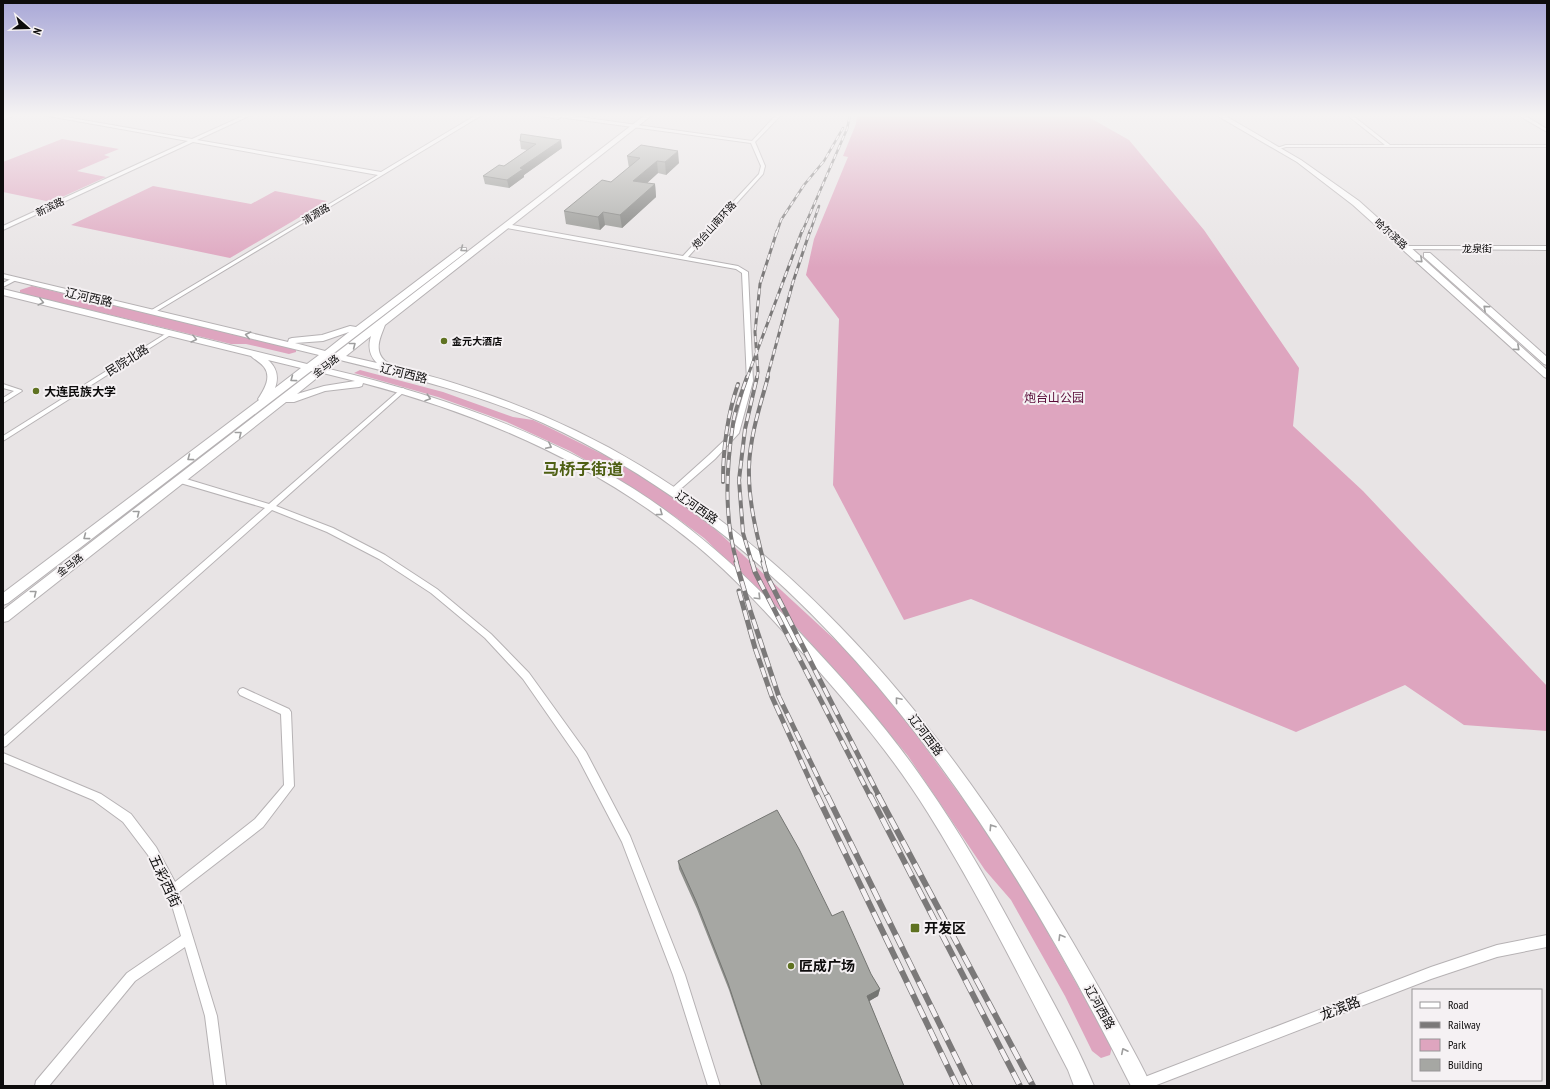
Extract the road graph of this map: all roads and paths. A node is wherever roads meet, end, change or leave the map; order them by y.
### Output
1 (139, 166) edge
2 (335, 166) edge
3 (396, 166) edge
4 (573, 166) edge
5 (585, 166) edge
6 (763, 166) edge
7 (1309, 166) edge
8 (1314, 166) edge
9 (382, 174) junction
10 (507, 226) junction
11 (3, 228) edge
12 (1407, 248) junction
13 (1419, 248) junction
14 (1547, 248) edge
15 (684, 258) junction
16 (3, 276) edge
17 (15, 279) junction
18 (32, 283) junction
19 (3, 286) edge
20 (7, 293) edge
21 (152, 312) junction
22 (376, 316) junction
23 (387, 319) junction
24 (170, 333) junction
25 (269, 340) junction
26 (252, 353) junction
27 (333, 355) junction
28 (364, 362) junction
29 (1547, 362) edge
30 (315, 369) junction
31 (397, 370) junction
32 (1547, 375) edge
33 (347, 376) junction
34 (381, 385) junction
35 (3, 386) edge
36 (403, 390) junction
37 (3, 401) edge
38 (251, 411) junction
39 (265, 414) junction
40 (3, 439) edge
41 (180, 480) junction
42 (673, 491) junction
43 (271, 507) junction
44 (3, 600) edge
45 (3, 617) edge
46 (243, 692) dead end
47 (3, 743) edge
48 (3, 757) edge
49 (173, 890) junction
50 (188, 938) junction
51 (1547, 941) edge
52 (41, 1086) edge
53 (220, 1086) edge
54 (714, 1086) edge
55 (1084, 1086) edge
56 (1139, 1086) edge

1 - 11 street, 新滨路
2 - 9 street
3 - 9 street, 清源路
4 -> 22 main road, 金马路
5 - 10 main road, 金马路
6 - 15 street, 炮台山南环路
7 - 12 main road, 哈尔滨路
8 - 13 main road, 哈尔滨路
9 - 21 street, 清源路
10 - 15 street
10 - 23 main road, 金马路
12 - 13 street, 龙泉街
12 -> 32 main road, 哈尔滨路
13 - 14 street, 龙泉街
29 -> 13 main road, 哈尔滨路
15 - 42 street
16 - 17 main road, 辽河西路
17 - 18 main road, 辽河西路
17 - 19 street
18 - 20 main road
18 - 21 main road, 辽河西路
20 -> 24 main road, 辽河西路
25 -> 21 main road, 辽河西路
22 - 25 main road
22 - 27 main road, 金马路
27 -> 23 main road, 金马路
23 - 31 main road
24 -> 26 main road, 辽河西路
24 - 40 street, 民院北路
25 - 27 main road, 辽河西路
26 - 30 main road, 辽河西路
26 - 38 main road
27 - 28 main road, 辽河西路
27 - 30 main road, 金马路
28 - 31 main road, 辽河西路
28 - 33 main road
30 - 33 main road, 辽河西路
30 -> 38 main road, 金马路
30 - 39 main road, 金马路
31 - 42 main road, 辽河西路
33 - 34 main road, 辽河西路
34 - 36 main road, 辽河西路
34 - 39 main road
35 - 37 street
36 - 43 street
36 -> 55 main road, 辽河西路
38 -> 44 main road, 金马路
41 -> 39 main road, 金马路
41 - 43 street
45 -> 41 main road, 金马路
56 -> 42 main road, 辽河西路
43 - 47 street
43 - 54 street
46 - 49 street
48 - 49 street, 五彩西街
49 - 50 street, 五彩西街
50 - 52 street
50 - 53 street, 五彩西街
51 - 56 street, 龙滨路

